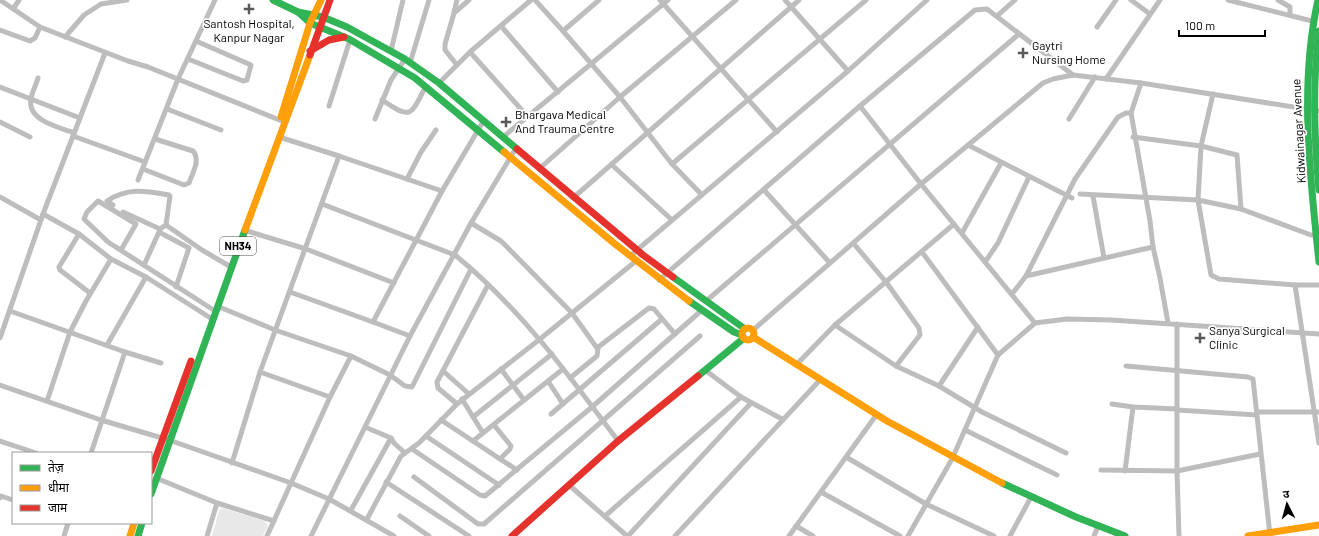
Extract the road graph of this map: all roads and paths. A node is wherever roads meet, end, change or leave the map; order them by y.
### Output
1 (0, 0) edge
2 (19, 0) edge
3 (127, 0) edge
4 (215, 0) edge
5 (273, 0) edge
6 (321, 0) edge
7 (330, 0) edge
8 (403, 0) edge
9 (429, 0) edge
10 (457, 0) edge
11 (469, 0) edge
12 (531, 0) edge
13 (535, 0) edge
14 (599, 0) edge
15 (668, 0) edge
16 (736, 0) edge
17 (785, 0) edge
18 (799, 0) edge
19 (866, 0) edge
20 (928, 0) edge
21 (1015, 0) edge
22 (1116, 0) edge
23 (1131, 0) edge
24 (1160, 0) edge
25 (1228, 0) edge
26 (1278, 0) edge
27 (1318, 0) edge
28 (662, 2) edge
29 (791, 6) junction
30 (13, 9) junction
31 (298, 12) junction
32 (454, 13) junction
33 (314, 14) junction
34 (1150, 14) junction
35 (1290, 14) junction
36 (997, 16) junction
37 (323, 17) junction
38 (1312, 21) junction
39 (310, 23) junction
40 (320, 26) junction
41 (501, 26) junction
42 (1098, 27) dead end
43 (40, 28) junction
44 (0, 30) edge
45 (563, 31) junction
46 (1319, 31) edge
47 (1019, 34) junction
48 (692, 36) junction
49 (65, 37) junction
50 (347, 38) junction
51 (820, 39) junction
52 (196, 41) junction
53 (310, 51) junction
54 (391, 51) junction
55 (470, 52) junction
56 (105, 53) junction
57 (188, 59) junction
58 (408, 61) junction
59 (591, 64) junction
60 (457, 65) junction
61 (398, 67) junction
62 (721, 68) junction
63 (848, 71) junction
64 (1073, 75) junction
65 (1094, 77) junction
66 (38, 78) dead end
67 (1106, 78) junction
68 (178, 79) junction
69 (439, 83) junction
70 (1141, 83) junction
71 (426, 86) junction
72 (0, 87) edge
73 (558, 92) junction
74 (1213, 94) junction
75 (620, 97) junction
76 (748, 99) junction
77 (30, 100) junction
78 (382, 100) junction
79 (329, 106) dead end
80 (860, 106) junction
81 (167, 109) junction
82 (1314, 110) edge
83 (1131, 113) junction
84 (528, 117) junction
85 (80, 118) junction
86 (375, 119) dead end
87 (1070, 119) dead end
88 (484, 120) junction
89 (282, 121) junction
90 (0, 122) edge
91 (478, 129) junction
92 (221, 130) dead end
93 (436, 130) dead end
94 (648, 132) junction
95 (777, 132) junction
96 (73, 135) junction
97 (30, 137) dead end
98 (279, 137) junction
99 (503, 137) junction
100 (1134, 137) junction
101 (155, 139) junction
102 (890, 145) junction
103 (968, 145) junction
104 (1200, 146) junction
105 (516, 148) junction
106 (1317, 152) edge
107 (340, 156) junction
108 (510, 157) junction
109 (145, 162) junction
110 (1001, 163) junction
111 (672, 164) junction
112 (612, 165) junction
113 (143, 169) junction
114 (538, 169) junction
115 (1029, 177) junction
116 (407, 179) junction
117 (138, 180) dead end
118 (921, 184) junction
119 (764, 190) junction
120 (1319, 190) edge
121 (442, 191) junction
122 (1080, 194) dead end
123 (702, 195) junction
124 (1066, 195) junction
125 (1093, 196) junction
126 (1146, 196) junction
127 (0, 197) edge
128 (573, 198) junction
129 (1072, 198) dead end
130 (1198, 200) junction
131 (322, 204) junction
132 (1241, 209) junction
133 (43, 214) junction
134 (41, 220) junction
135 (672, 220) junction
136 (471, 223) junction
137 (954, 224) junction
138 (166, 225) junction
139 (795, 225) junction
140 (244, 230) junction
141 (962, 233) junction
142 (79, 234) junction
143 (1318, 235) edge
144 (417, 239) junction
145 (854, 244) junction
146 (1153, 247) junction
147 (121, 250) junction
148 (306, 250) junction
149 (637, 250) junction
150 (922, 252) junction
151 (455, 255) junction
152 (1104, 258) junction
153 (111, 259) junction
154 (633, 259) junction
155 (985, 262) junction
156 (1319, 262) edge
157 (830, 263) junction
158 (144, 265) junction
159 (229, 266) junction
160 (471, 269) junction
161 (666, 273) junction
162 (1026, 276) junction
163 (146, 277) junction
164 (659, 280) junction
165 (886, 282) junction
166 (394, 283) junction
167 (1295, 285) junction
168 (1319, 285) edge
169 (488, 286) junction
170 (176, 287) junction
171 (290, 292) junction
172 (90, 293) junction
173 (1012, 294) junction
174 (706, 302) junction
175 (702, 310) junction
176 (10, 311) junction
177 (212, 312) junction
178 (572, 313) junction
179 (662, 319) junction
180 (373, 322) junction
181 (1035, 323) junction
182 (1168, 323) junction
183 (1177, 324) junction
184 (835, 325) junction
185 (978, 327) junction
186 (275, 330) junction
187 (70, 332) junction
188 (1301, 333) junction
189 (675, 334) junction
190 (747, 334) junction
191 (1319, 334) edge
192 (410, 336) junction
193 (700, 336) dead end
194 (0, 338) edge
195 (540, 339) junction
196 (107, 345) junction
197 (598, 348) junction
198 (125, 352) junction
199 (552, 354) junction
200 (998, 355) junction
201 (351, 356) junction
202 (161, 363) dead end
203 (796, 365) junction
204 (896, 366) junction
205 (1126, 366) dead end
206 (501, 369) junction
207 (563, 369) junction
208 (705, 370) junction
209 (1178, 370) junction
210 (443, 371) junction
211 (260, 372) junction
212 (390, 375) junction
213 (570, 378) junction
214 (820, 380) junction
215 (548, 381) junction
216 (513, 384) junction
217 (0, 385) edge
218 (939, 386) junction
219 (579, 390) junction
220 (469, 394) junction
221 (330, 397) junction
222 (741, 397) junction
223 (462, 399) junction
224 (524, 400) junction
225 (47, 401) junction
226 (751, 403) junction
227 (456, 404) junction
228 (563, 404) junction
229 (1112, 404) dead end
230 (592, 407) junction
231 (1133, 407) junction
232 (975, 408) junction
233 (1177, 410) junction
234 (1257, 413) junction
235 (1317, 413) edge
236 (551, 414) dead end
237 (877, 414) junction
238 (473, 417) junction
239 (101, 420) junction
240 (441, 420) junction
241 (782, 420) junction
242 (604, 422) junction
243 (494, 425) junction
244 (365, 427) junction
245 (965, 430) junction
246 (483, 433) junction
247 (426, 436) junction
248 (162, 438) junction
249 (391, 438) junction
250 (169, 440) junction
251 (0, 441) edge
252 (473, 441) junction
253 (618, 441) junction
254 (1319, 443) edge
255 (412, 449) junction
256 (33, 452) edge
257 (90, 452) edge
258 (405, 453) junction
259 (1066, 453) dead end
260 (1260, 454) junction
261 (846, 457) junction
262 (500, 459) junction
263 (952, 459) junction
264 (232, 463) junction
265 (152, 468) edge
266 (517, 470) junction
267 (1101, 470) dead end
268 (1125, 471) junction
269 (1177, 471) junction
270 (1057, 475) dead end
271 (414, 477) dead end
272 (156, 478) junction
273 (386, 482) junction
274 (291, 483) junction
275 (499, 485) junction
276 (569, 485) junction
277 (152, 491) edge
278 (821, 492) junction
279 (0, 497) edge
280 (1031, 497) junction
281 (329, 499) junction
282 (12, 500) edge
283 (217, 503) junction
284 (926, 504) junction
285 (351, 510) junction
286 (400, 516) dead end
287 (605, 516) junction
288 (367, 519) junction
289 (274, 521) junction
290 (68, 524) edge
291 (134, 524) edge
292 (142, 524) edge
293 (1319, 525) edge
294 (796, 526) junction
295 (1098, 526) junction
296 (1269, 534) edge
297 (64, 536) edge
298 (130, 536) edge
299 (138, 536) edge
300 (207, 536) edge
301 (267, 536) edge
302 (311, 536) edge
303 (394, 536) edge
304 (429, 536) edge
305 (469, 536) edge
306 (512, 536) edge
307 (627, 536) edge
308 (675, 536) edge
309 (789, 536) edge
310 (813, 536) edge
311 (900, 536) edge
312 (908, 536) edge
313 (994, 536) edge
314 (1010, 536) edge
315 (1094, 536) edge
316 (1125, 536) edge
317 (1179, 536) edge
318 (1248, 536) edge

1 - 30 street
2 - 30 street
3 - 49 street
4 - 52 street
5 - 31 main road
6 - 33 main road, NH34
7 - 37 main road, NH34
8 - 54 street
9 - 58 street
10 - 32 street
11 - 32 street
12 - 41 street
13 - 45 street
14 - 45 street
15 - 28 street
16 - 48 street
17 - 29 street
18 - 29 street
19 - 51 street
20 - 63 street
21 - 36 street
22 - 42 street
23 - 34 street
24 - 34 street
25 - 35 street
26 - 35 street
27 - 38 main road, Kidwainagar Avenue
28 - 48 street
28 - 59 street
29 - 51 street
29 - 62 street
30 - 43 street
31 - 33 main road
31 - 39 main road
32 - 60 street
33 - 37 main road
33 - 39 main road, NH34
34 - 67 street
35 - 38 street
36 - 47 street
36 - 80 street
37 - 40 main road, NH34
37 - 54 main road
38 - 82 main road, Kidwainagar Avenue
39 - 40 main road
39 - 89 main road, NH34
40 - 50 main road
40 - 53 main road, NH34
41 - 55 street
41 - 73 street
43 - 44 street
43 - 49 street
45 - 59 street
46 - 82 main road, Kidwainagar Avenue
47 - 64 street
47 - 102 street
48 - 62 street
48 - 75 street
49 - 56 street
50 - 53 main road
50 - 61 main road
50 - 79 street
51 - 63 street
51 - 76 street
52 - 57 street
52 - 57 street
53 - 89 main road, NH34
54 - 58 main road
55 - 60 street
55 - 84 street
56 - 68 street
56 - 85 street
57 - 68 street
58 - 61 street
58 - 69 main road
59 - 73 street
59 - 75 street
60 - 69 street
61 - 71 main road
61 - 78 street
62 - 76 street
62 - 94 street
63 - 95 street
64 - 65 street
64 - 103 street
65 - 67 street
65 - 87 street
66 - 77 street
67 - 70 street
68 - 81 street
68 - 89 street
69 - 88 main road
70 - 74 street
70 - 83 street
71 - 78 street
71 - 91 main road
72 - 77 street
73 - 84 street
74 - 82 street
74 - 104 street
75 - 94 street
75 - 114 street
76 - 95 street
76 - 111 street
77 - 85 street
77 - 96 street
78 - 86 street
80 - 102 street
80 - 119 street
81 - 92 street
81 - 101 street
82 - 106 main road, Kidwainagar Avenue
82 - 143 main road, Kidwainagar Avenue
83 - 100 street
83 - 124 street
84 - 99 street
85 - 96 street
88 - 91 street
88 - 99 main road
89 - 98 main road, NH34
89 - 159 main road, NH34
90 - 97 street
91 - 108 main road
91 - 121 street
93 - 116 street
94 - 111 street
94 - 112 street
95 - 123 street
96 - 109 street
96 - 133 street
98 - 107 street
98 - 140 main road, NH34
99 - 105 main road
100 - 104 street
100 - 126 street
101 - 109 street
101 - 113 street
102 - 118 street
102 - 139 street
103 - 110 street
103 - 118 street
104 - 130 street
104 - 132 street
105 - 108 street
105 - 114 main road
106 - 120 main road, Kidwainagar Avenue
107 - 116 street
107 - 131 street
108 - 136 street
108 - 154 main road
109 - 113 street
110 - 115 street
110 - 141 street
111 - 123 street
112 - 128 street
112 - 135 street
113 - 117 street
114 - 128 main road
115 - 124 street
115 - 155 street
116 - 121 street
118 - 137 street
118 - 145 street
119 - 139 street
119 - 161 street
121 - 144 street
122 - 125 street
123 - 135 street
124 - 129 street
124 - 162 street
125 - 126 street
125 - 152 street
126 - 130 street
126 - 146 street
127 - 134 street
128 - 149 main road
130 - 132 street
130 - 167 street
131 - 144 street
131 - 148 street
132 - 143 street
133 - 134 street
133 - 142 street
134 - 176 street
135 - 149 street
136 - 151 street
136 - 178 street
137 - 141 street
137 - 150 street
138 - 138 street
138 - 159 street
139 - 157 street
139 - 174 street
140 - 148 street
140 - 159 main road, NH34
141 - 155 street
142 - 153 street
142 - 172 street
143 - 156 main road, Kidwainagar Avenue
144 - 151 street
144 - 166 street
145 - 157 street
145 - 165 street
146 - 152 street
146 - 182 street
147 - 147 street
147 - 158 street
148 - 166 street
148 - 171 street
149 - 154 street
149 - 161 main road
150 - 165 street
150 - 185 street
151 - 160 street
151 - 192 street
152 - 162 street
153 - 163 street
153 - 172 street
154 - 164 main road
154 - 178 street
155 - 173 street
157 - 190 street
158 - 170 street
158 - 170 street
159 - 177 main road, NH34
160 - 169 street
160 - 212 street
161 - 164 street
161 - 174 main road
162 - 173 street
163 - 177 street
163 - 196 street
164 - 175 main road
165 - 184 street
165 - 204 street
166 - 180 street
167 - 168 street
167 - 188 street
169 - 195 street
169 - 210 street
170 - 177 street
171 - 180 street
171 - 186 street
172 - 187 street
173 - 181 street
174 - 190 main road
175 - 189 street
175 - 190 main road
176 - 187 street
176 - 194 street
177 - 186 street
177 - 248 main road, NH34
177 - 250 main road, NH34
178 - 195 street
178 - 197 street
179 - 189 street
179 - 197 street
179 - 219 street
180 - 192 street
181 - 182 street
181 - 200 street
182 - 183 street
183 - 188 street
183 - 209 street
184 - 203 street
184 - 204 street
185 - 200 street
185 - 218 street
186 - 201 street
186 - 211 street
187 - 196 street
187 - 225 street
188 - 191 street
188 - 235 street
189 - 230 street
190 - 203 main road
190 - 208 main road
192 - 212 street
193 - 242 street
195 - 199 street
195 - 206 street
196 - 198 street
197 - 213 street
198 - 202 street
198 - 239 street
199 - 207 street
199 - 216 street
200 - 232 street
201 - 212 street
201 - 221 street
203 - 214 main road
204 - 218 street
205 - 209 street
206 - 216 street
206 - 220 street
207 - 213 street
207 - 215 street
208 - 222 street
208 - 253 main road
209 - 233 street
209 - 234 street
210 - 220 street
210 - 227 street
211 - 221 street
211 - 264 street
212 - 244 street
213 - 219 street
214 - 237 main road
214 - 241 street
215 - 224 street
215 - 228 street
216 - 224 street
216 - 238 street
217 - 225 street
218 - 232 street
219 - 228 street
219 - 230 street
220 - 223 street
221 - 274 street
222 - 226 street
222 - 287 street
223 - 227 street
223 - 238 street
224 - 243 street
225 - 239 street
226 - 241 street
226 - 307 street
227 - 240 street
228 - 236 street
229 - 231 street
230 - 242 street
230 - 266 street
231 - 233 street
231 - 268 street
232 - 245 street
232 - 259 street
233 - 234 street
233 - 269 street
234 - 235 street
234 - 260 street
235 - 254 street
237 - 261 street
237 - 263 main road
238 - 246 street
239 - 248 street
239 - 257 street
240 - 247 street
240 - 252 street
241 - 308 street
242 - 253 street
242 - 271 street
243 - 246 street
243 - 262 street
244 - 249 street
244 - 281 street
245 - 263 street
245 - 270 street
246 - 252 street
247 - 255 street
247 - 275 street
248 - 250 street
248 - 265 main road, NH34
249 - 258 street
249 - 285 street
250 - 264 street
250 - 272 main road, NH34
251 - 256 street
252 - 262 street
253 - 276 main road
255 - 258 street
255 - 275 street
258 - 273 street
260 - 269 street
260 - 296 street
261 - 278 street
261 - 284 street
262 - 266 street
263 - 280 main road
263 - 284 street
264 - 274 street
266 - 275 street
267 - 268 street
268 - 269 street
269 - 317 street
272 - 277 main road, NH34
272 - 283 street
273 - 288 street
273 - 305 street
274 - 281 street
274 - 289 street
276 - 287 street
276 - 306 main road
278 - 294 street
278 - 311 street
279 - 282 street
280 - 295 main road
280 - 314 street
281 - 285 street
281 - 302 street
283 - 289 street
283 - 300 street
284 - 312 street
284 - 313 street
285 - 288 street
286 - 304 street
287 - 307 street
288 - 303 street
289 - 301 street
290 - 297 street
291 - 298 main road
292 - 299 main road
293 - 296 main road
294 - 309 street
294 - 310 street
295 - 315 street
295 - 316 main road
296 - 318 main road

